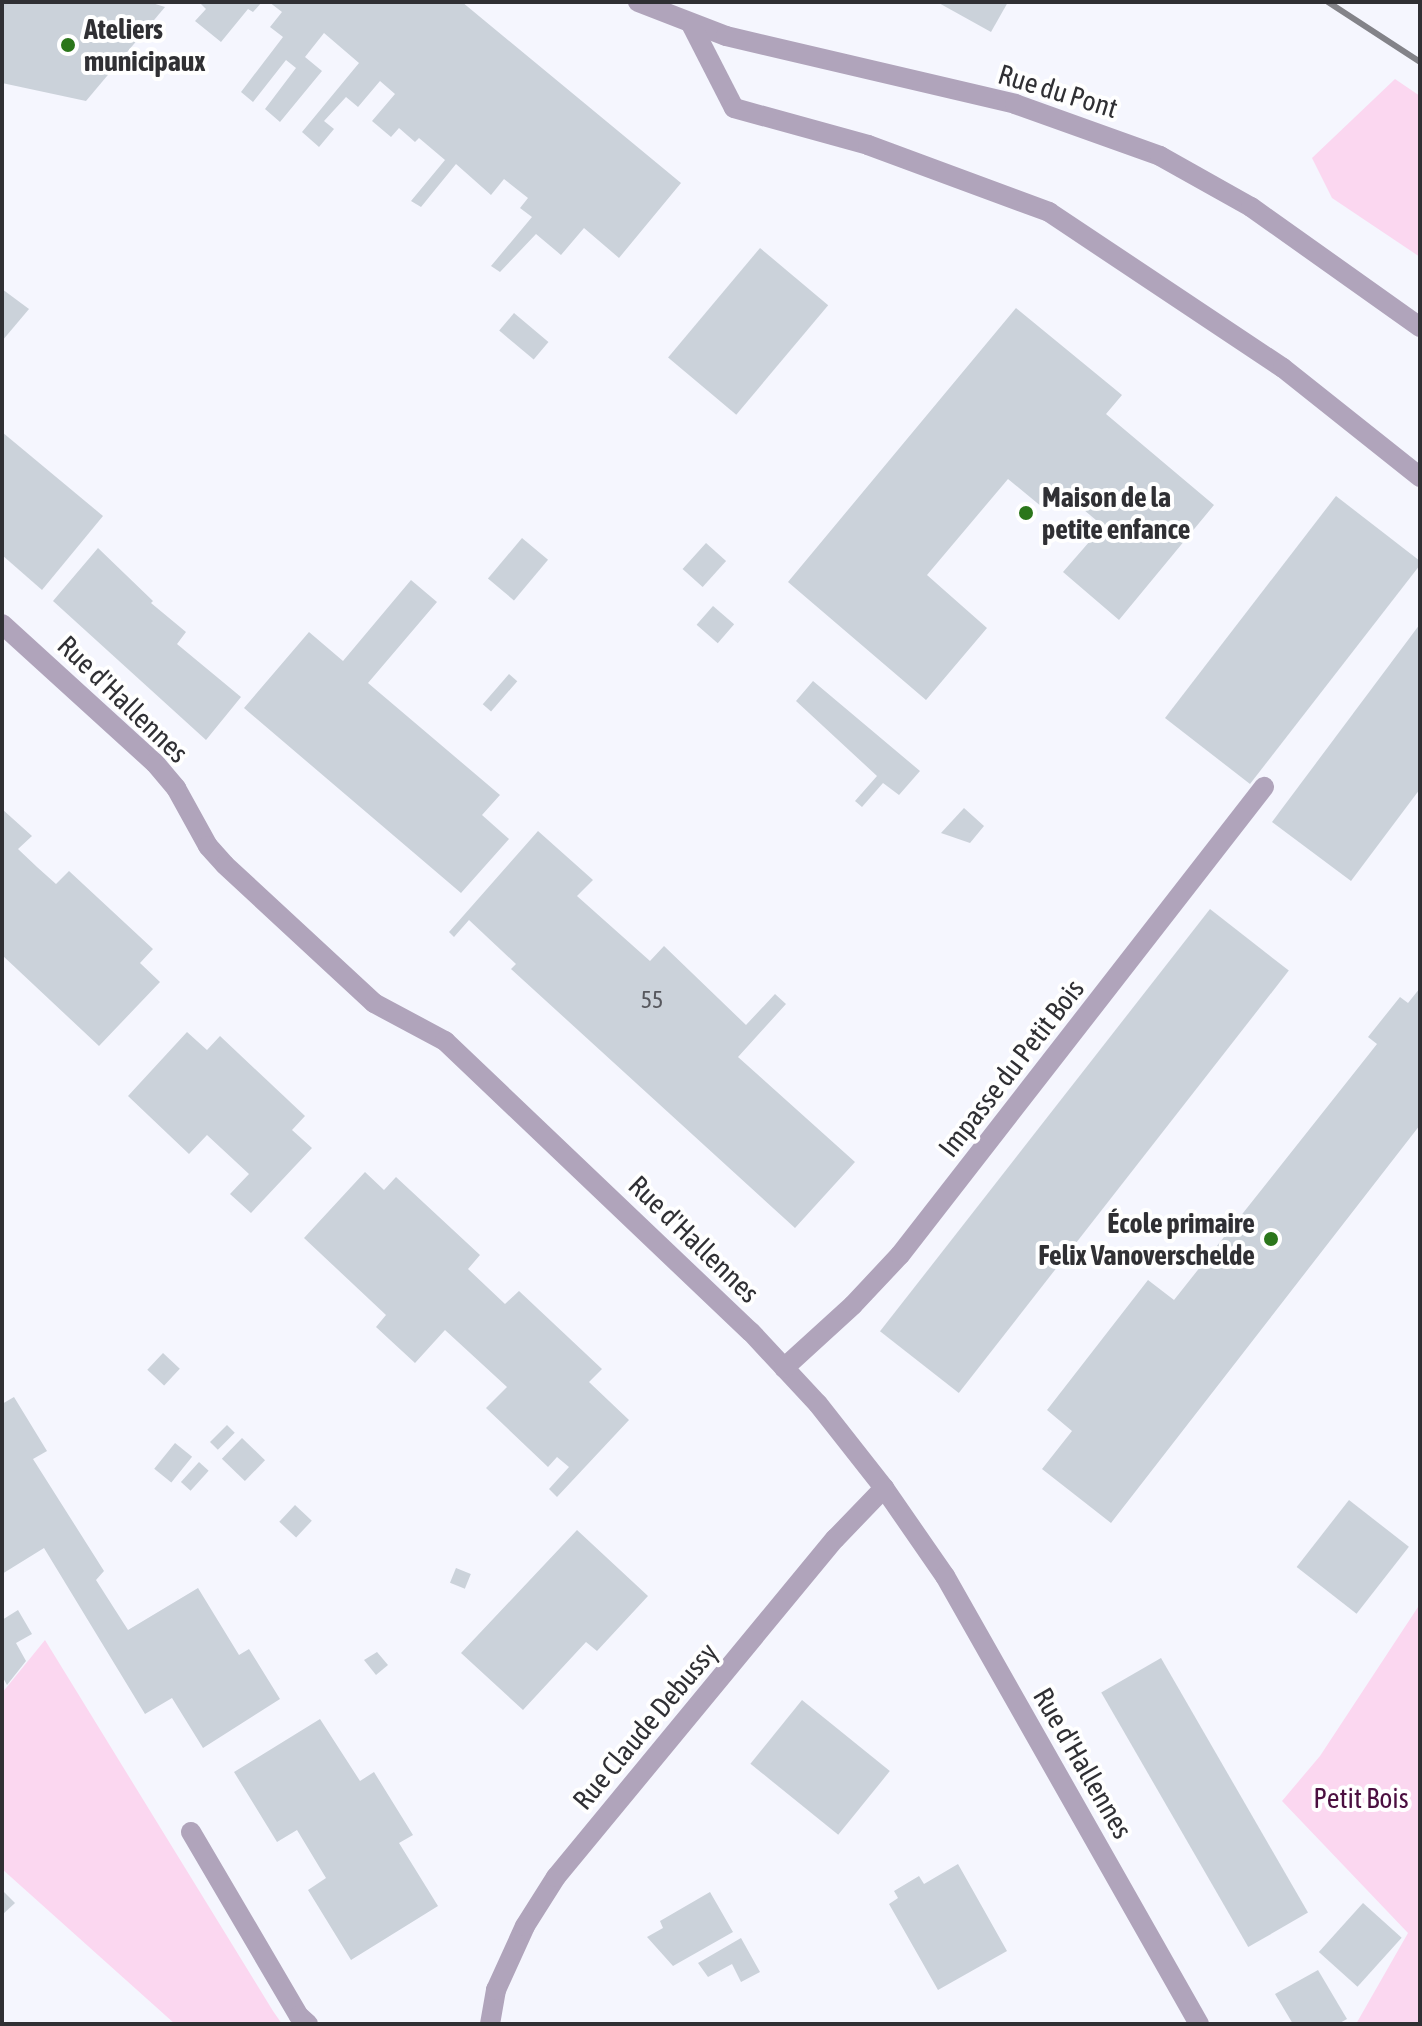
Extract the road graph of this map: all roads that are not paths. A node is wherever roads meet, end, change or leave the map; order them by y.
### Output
1 (638, 2) edge
2 (691, 24) junction
3 (1420, 327) edge
4 (1420, 477) edge
5 (2, 624) edge
6 (1264, 787) dead end
7 (784, 1368) junction
8 (884, 1488) junction
9 (191, 1832) dead end
10 (308, 2024) edge
11 (490, 2024) edge
12 (1199, 2024) edge

1 - 2 street, Rue du Pont
2 - 3 street, Rue du Pont
2 - 4 street
5 - 7 street, Rue d'Hallennes
6 - 7 street, Impasse du Petit Bois
7 - 8 street, Rue d'Hallennes
8 - 11 street, Rue Claude Debussy
8 - 12 street, Rue d'Hallennes
9 - 10 street

